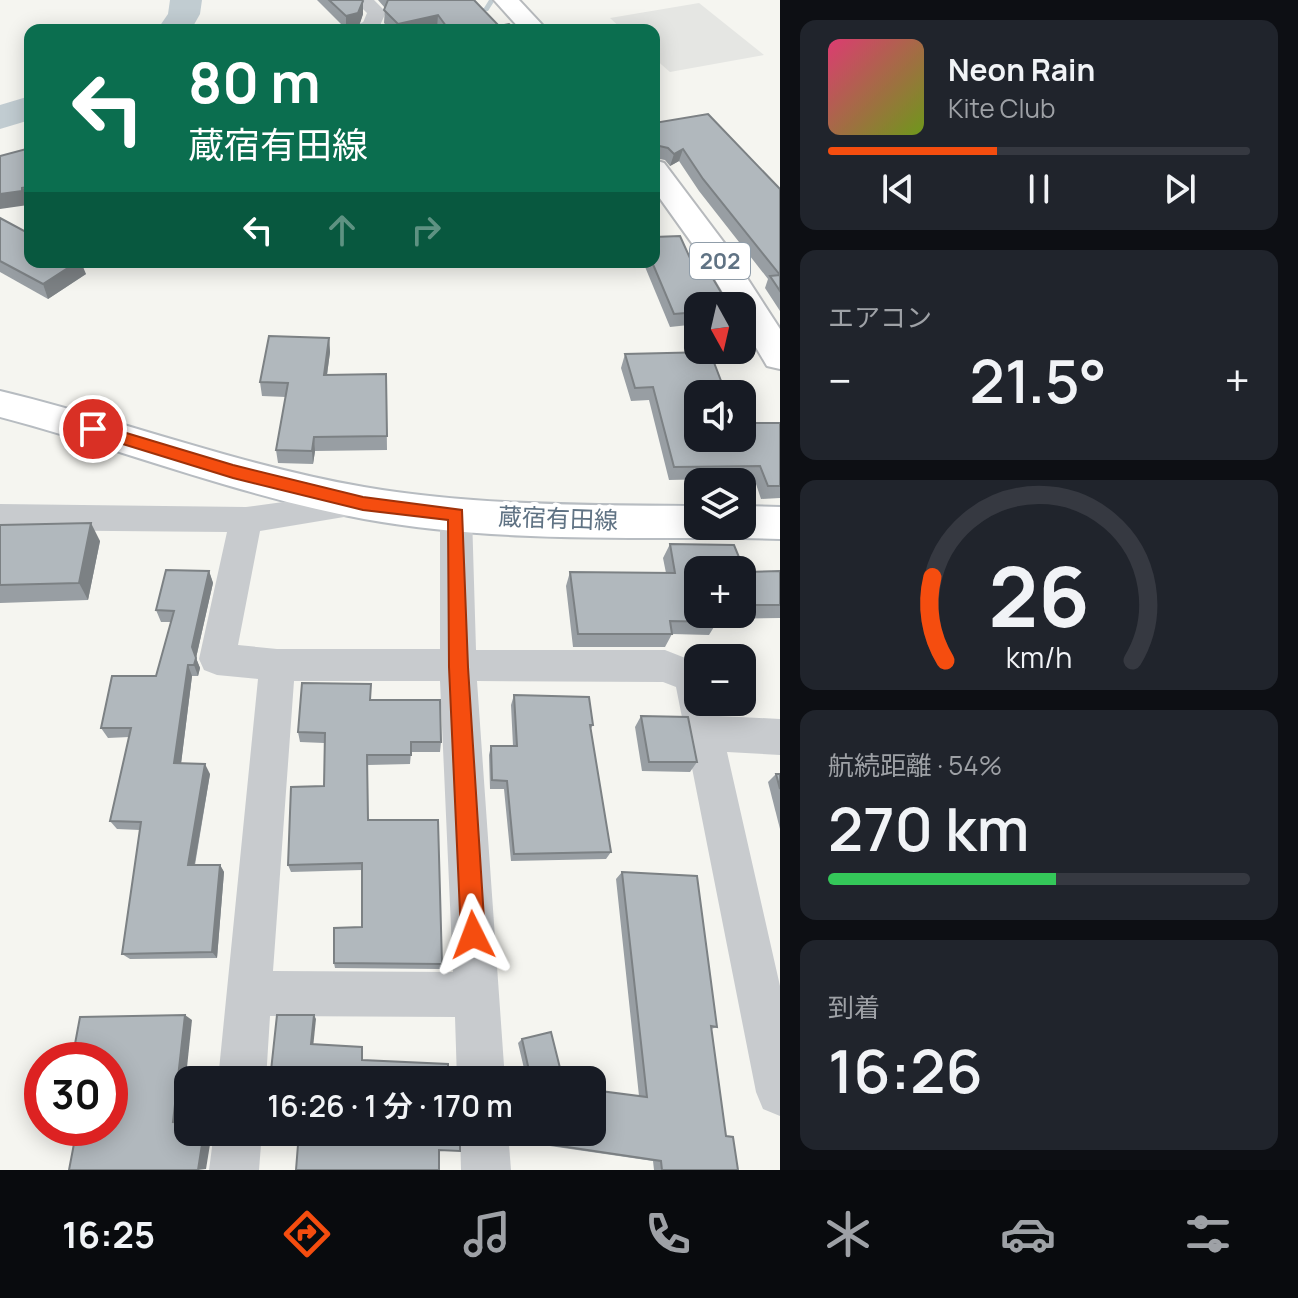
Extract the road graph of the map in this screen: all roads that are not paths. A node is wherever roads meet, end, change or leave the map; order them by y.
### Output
1 (363, 0) edge
2 (506, 0) edge
3 (372, 24) edge
4 (529, 24) edge
5 (660, 177) edge
6 (780, 357) edge
7 (0, 404) edge
8 (363, 503) junction
9 (456, 515) junction
10 (0, 517) edge
11 (246, 520) junction
12 (684, 522) edge
13 (756, 522) edge
14 (780, 523) edge
15 (277, 665) junction
16 (458, 667) junction
17 (704, 733) junction
18 (780, 737) edge
19 (249, 993) junction
20 (476, 995) junction
21 (243, 1066) edge
22 (480, 1066) edge
23 (780, 1092) edge
24 (237, 1146) edge
25 (485, 1146) edge
26 (234, 1170) edge
27 (486, 1170) edge

1 - 3 street
2 - 4 main road
5 - 6 main road, 202
7 - 8 main road, 蔵宿有田線
8 - 9 main road, 蔵宿有田線
8 - 11 street
9 - 12 main road, 蔵宿有田線
9 - 16 street
10 - 11 street
11 - 15 street
13 - 14 main road
15 - 16 street
15 - 19 street
16 - 17 street
16 - 20 street
17 - 18 street
17 - 23 street
19 - 20 street
19 - 21 street
20 - 22 street
24 - 26 street
25 - 27 street

